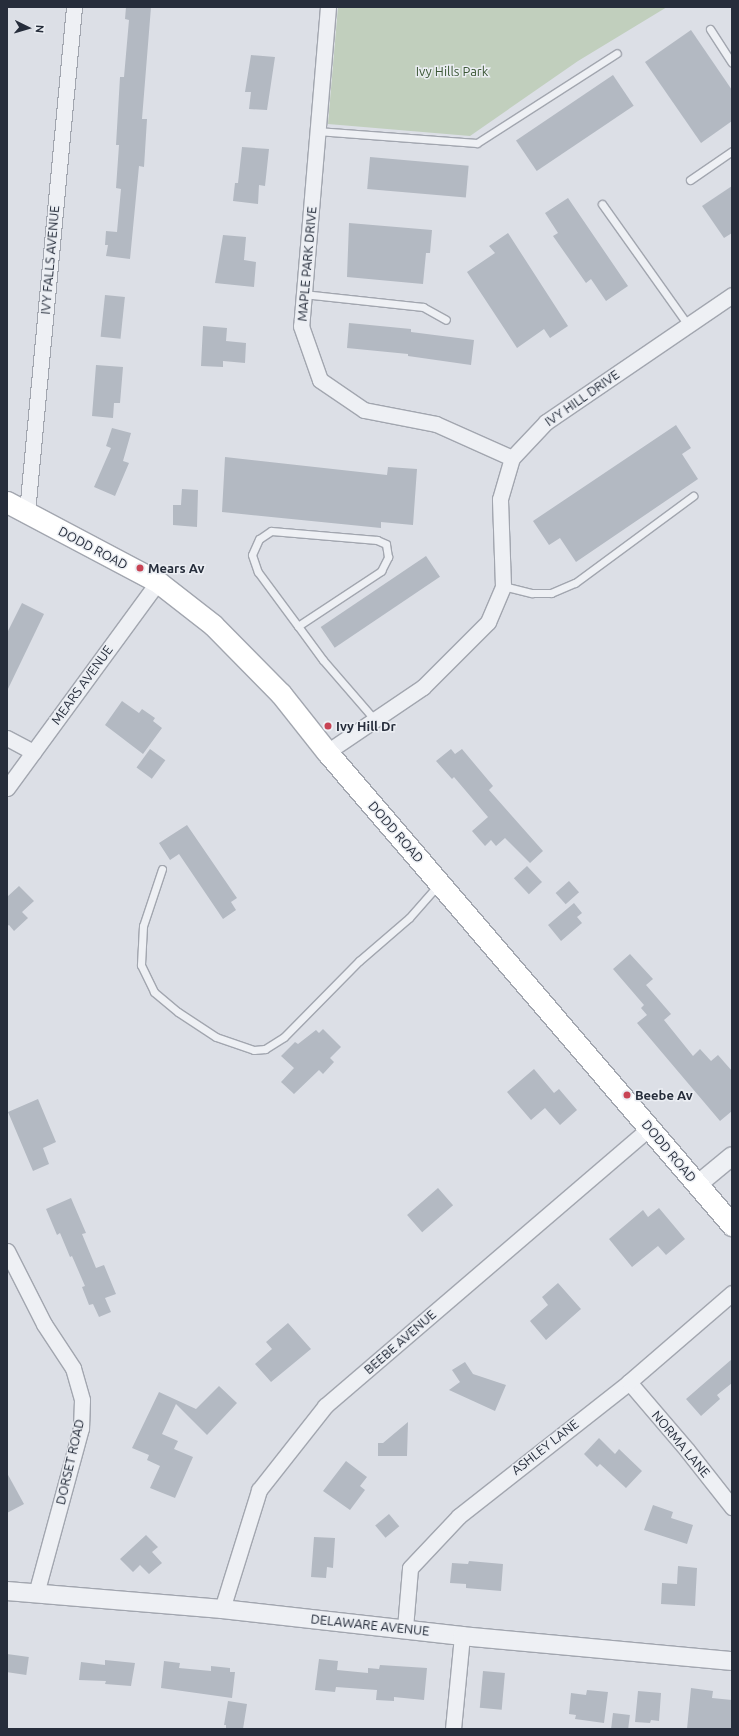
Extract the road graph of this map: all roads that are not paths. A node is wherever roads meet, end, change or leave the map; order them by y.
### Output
1 (74, 7) edge
2 (328, 7) edge
3 (710, 29) dead end
4 (617, 53) dead end
5 (732, 63) edge
6 (317, 131) junction
7 (732, 151) edge
8 (690, 180) dead end
9 (602, 204) dead end
10 (304, 294) junction
11 (732, 295) edge
12 (446, 320) dead end
13 (688, 325) junction
14 (512, 458) junction
15 (693, 496) dead end
16 (7, 502) edge
17 (27, 512) junction
18 (158, 582) junction
19 (503, 586) junction
20 (298, 626) junction
21 (375, 720) junction
22 (7, 738) edge
23 (33, 752) junction
24 (327, 752) junction
25 (7, 788) edge
26 (162, 869) dead end
27 (440, 883) junction
28 (650, 1127) junction
29 (732, 1156) edge
30 (698, 1185) junction
31 (732, 1225) edge
32 (7, 1251) edge
33 (732, 1293) edge
34 (629, 1382) junction
35 (732, 1507) edge
36 (7, 1591) edge
37 (36, 1594) junction
38 (222, 1609) junction
39 (405, 1628) junction
40 (462, 1636) junction
41 (732, 1661) edge
42 (453, 1729) edge

1 - 17 street, IVY FALLS AVENUE
2 - 6 street, MAPLE PARK DRIVE
3 - 5 lane
4 - 6 lane
6 - 10 street, MAPLE PARK DRIVE
7 - 8 lane
9 - 13 lane
10 - 12 lane
10 - 14 street, MAPLE PARK DRIVE
11 - 13 street, IVY HILL DRIVE
13 - 14 street, IVY HILL DRIVE
14 - 19 street, IVY HILL DRIVE
15 - 19 lane
16 - 17 main road, DODD ROAD
17 - 18 main road, DODD ROAD
18 - 23 street, MEARS AVENUE
18 - 24 main road, DODD ROAD
19 - 21 street, IVY HILL DRIVE
20 - 20 lane
20 - 21 lane
21 - 24 street, IVY HILL DRIVE
22 - 23 street
23 - 25 street, MEARS AVENUE
24 - 27 main road, DODD ROAD
26 - 27 lane
27 - 28 main road, DODD ROAD
28 - 30 main road, DODD ROAD
28 - 38 street, BEEBE AVENUE
29 - 30 street
30 - 31 main road, DODD ROAD
32 - 37 street, DORSET ROAD
33 - 34 street, ASHLEY LANE
34 - 35 street, NORMA LANE
34 - 39 street, ASHLEY LANE
36 - 37 street, DELAWARE AVENUE
37 - 38 street, DELAWARE AVENUE
38 - 39 street, DELAWARE AVENUE
39 - 40 street, DELAWARE AVENUE
40 - 41 street, DELAWARE AVENUE
40 - 42 street

